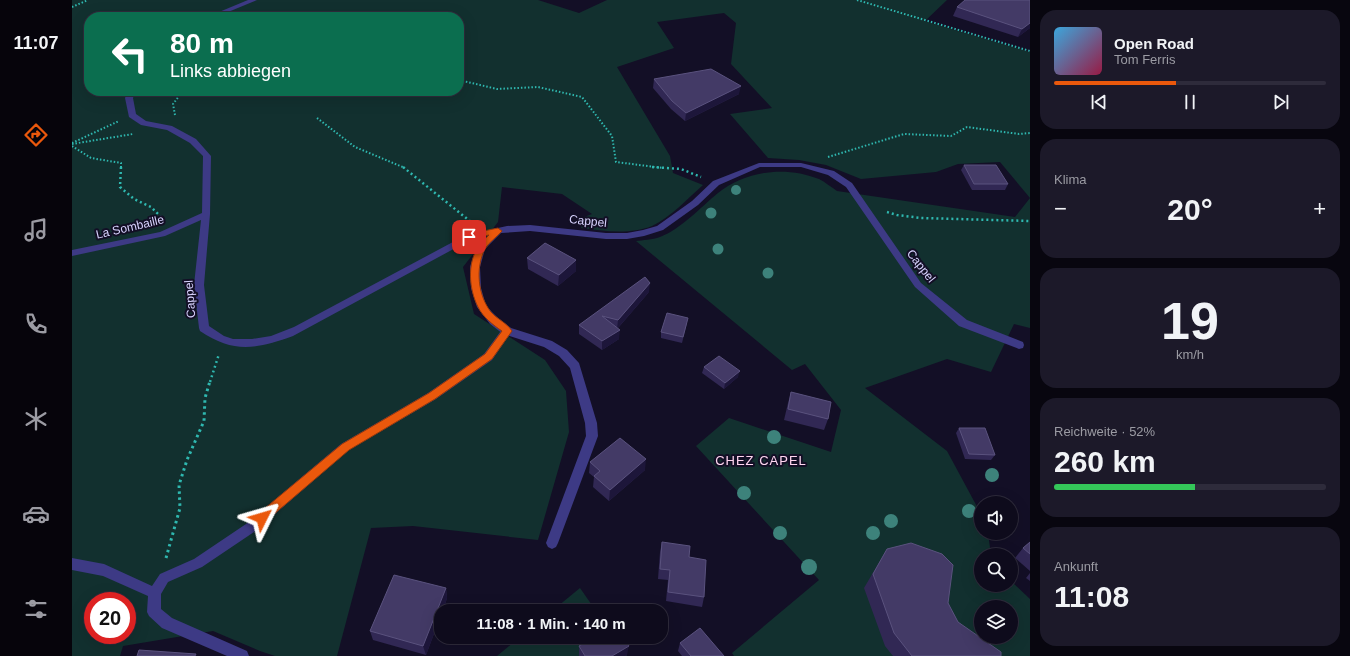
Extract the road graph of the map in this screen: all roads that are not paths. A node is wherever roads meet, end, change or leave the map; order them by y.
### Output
1 (254, 0) edge
2 (223, 12) edge
3 (130, 96) edge
4 (206, 214) junction
5 (498, 231) junction
6 (72, 253) edge
7 (507, 331) junction
8 (1019, 345) dead end
9 (552, 543) dead end
10 (72, 564) edge
11 (155, 593) junction
12 (242, 656) edge

1 - 2 street
3 - 4 street
4 - 5 street, Cappel
4 - 6 street, La Sombaille
5 - 7 street
5 - 8 street, Cappel
7 - 9 street
7 - 11 street
10 - 11 street
11 - 12 street

